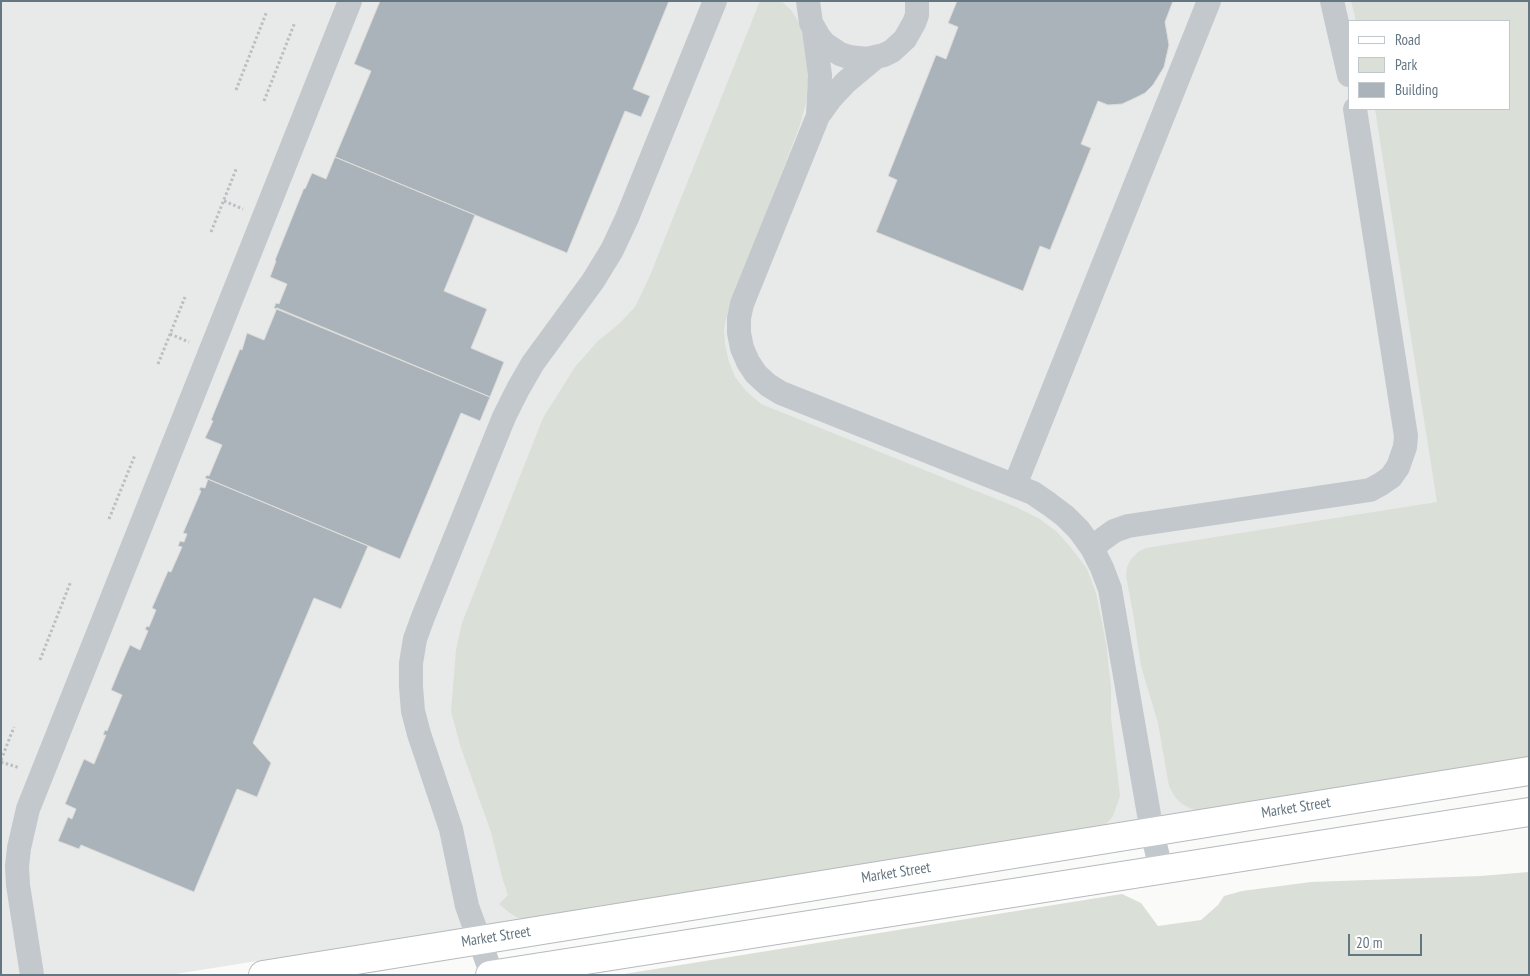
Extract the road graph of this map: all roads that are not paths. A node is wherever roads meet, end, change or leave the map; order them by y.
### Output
1 (350, 1) edge
2 (715, 1) edge
3 (917, 1) edge
4 (1209, 1) edge
5 (1332, 1) edge
6 (808, 12) edge
7 (876, 57) junction
8 (1348, 71) edge
9 (1356, 110) edge
10 (818, 116) junction
11 (1014, 485) junction
12 (1092, 548) junction
13 (1529, 770) edge
14 (1529, 812) edge
15 (1152, 832) junction
16 (1161, 869) junction
17 (479, 940) junction
18 (32, 975) edge
19 (262, 975) edge
20 (491, 975) edge

1 - 18 street
2 - 17 street
3 - 7 street
4 - 11 street
5 - 8 street
6 - 7 street
6 - 10 street
7 - 10 street
9 - 12 street
10 - 11 street
11 - 12 street
12 - 15 street
13 - 15 main road, Market Street
14 - 16 main road
15 - 16 street
15 - 17 main road, Market Street
16 - 20 main road
17 - 19 main road, Market Street
17 - 20 street

